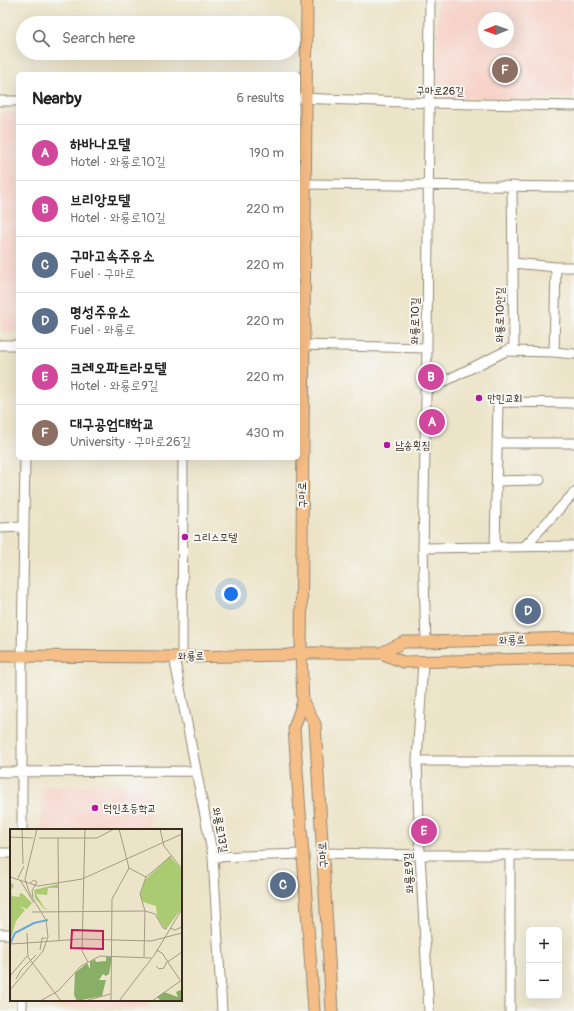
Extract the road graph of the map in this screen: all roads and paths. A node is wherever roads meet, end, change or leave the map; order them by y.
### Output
1 (307, 0) edge
2 (430, 0) edge
3 (302, 98) edge
4 (0, 101) edge
5 (16, 101) edge
6 (429, 103) junction
7 (574, 106) edge
8 (305, 184) junction
9 (428, 185) junction
10 (512, 186) junction
11 (574, 187) edge
12 (513, 264) junction
13 (556, 267) junction
14 (574, 267) edge
15 (0, 345) edge
16 (16, 345) edge
17 (301, 346) edge
18 (426, 348) junction
19 (506, 351) junction
20 (554, 352) junction
21 (574, 354) edge
22 (426, 391) junction
23 (574, 403) edge
24 (498, 443) junction
25 (574, 443) edge
26 (25, 460) edge
27 (183, 460) edge
28 (497, 480) junction
29 (540, 480) dead end
30 (574, 493) edge
31 (24, 527) junction
32 (0, 528) edge
33 (574, 546) edge
34 (495, 547) junction
35 (524, 547) junction
36 (424, 548) junction
37 (574, 638) edge
38 (426, 642) junction
39 (301, 653) junction
40 (381, 653) junction
41 (0, 656) edge
42 (22, 656) junction
43 (178, 657) junction
44 (574, 658) edge
45 (423, 661) junction
46 (303, 702) junction
47 (417, 761) junction
48 (574, 761) edge
49 (196, 771) junction
50 (0, 772) edge
51 (22, 772) junction
52 (22, 829) edge
53 (323, 853) junction
54 (303, 854) junction
55 (420, 855) junction
56 (510, 855) junction
57 (574, 855) edge
58 (213, 857) junction
59 (222, 1011) edge
60 (314, 1011) edge
61 (332, 1011) edge
62 (429, 1011) edge
63 (510, 1011) edge

1 - 3 main road, 구마로
2 - 6 street, 와룡로10길
3 - 6 street, 구마로26길
3 - 8 main road, 구마로
4 - 5 street
6 - 7 street, 구마로26길
6 - 9 street, 와룡로10길
8 - 9 street
8 - 17 main road, 구마로
9 - 10 street
9 - 18 street, 와룡로10길
10 - 11 street
10 - 12 street, 와룡로10안길
12 - 13 street
12 - 19 street, 와룡로10안길
13 - 14 street
13 - 20 street
15 - 16 street
17 - 18 street
17 - 39 main road, 구마로
18 - 22 street, 와룡로10길
19 - 20 street
19 - 22 street, 와룡로10안길
20 - 21 street
22 - 36 street, 와룡로10길
23 - 24 street
24 - 25 street
24 - 28 street
26 - 31 street
27 - 43 street, 와룡로13길
28 - 29 street
28 - 34 street
30 - 35 street
31 - 32 street
31 - 42 street
33 - 35 street
34 - 35 street
34 - 36 street
36 - 38 street, 와룡로10길
37 - 38 main road, 와룡로
38 - 40 main road, 와룡로
39 - 40 main road, 와룡로
39 - 43 main road, 와룡로
39 - 46 main road, 구마로
40 - 45 main road, 와룡로
41 - 42 main road, 와룡로
42 - 43 main road, 와룡로
42 - 51 street
43 - 49 street, 와룡로13길
44 - 45 main road, 와룡로
45 - 47 street, 와룡로9길
46 - 53 main road, 구마로
46 - 54 main road, 구마로
47 - 48 street
47 - 55 street, 와룡로9길
49 - 51 street
49 - 58 street, 와룡로13길
50 - 51 street
51 - 52 street
53 - 55 street
53 - 61 main road, 구마로
54 - 58 street
54 - 60 main road, 구마로
55 - 56 street
55 - 62 street, 와룡로9길
56 - 57 street
56 - 63 street
58 - 59 street, 와룡로13길

